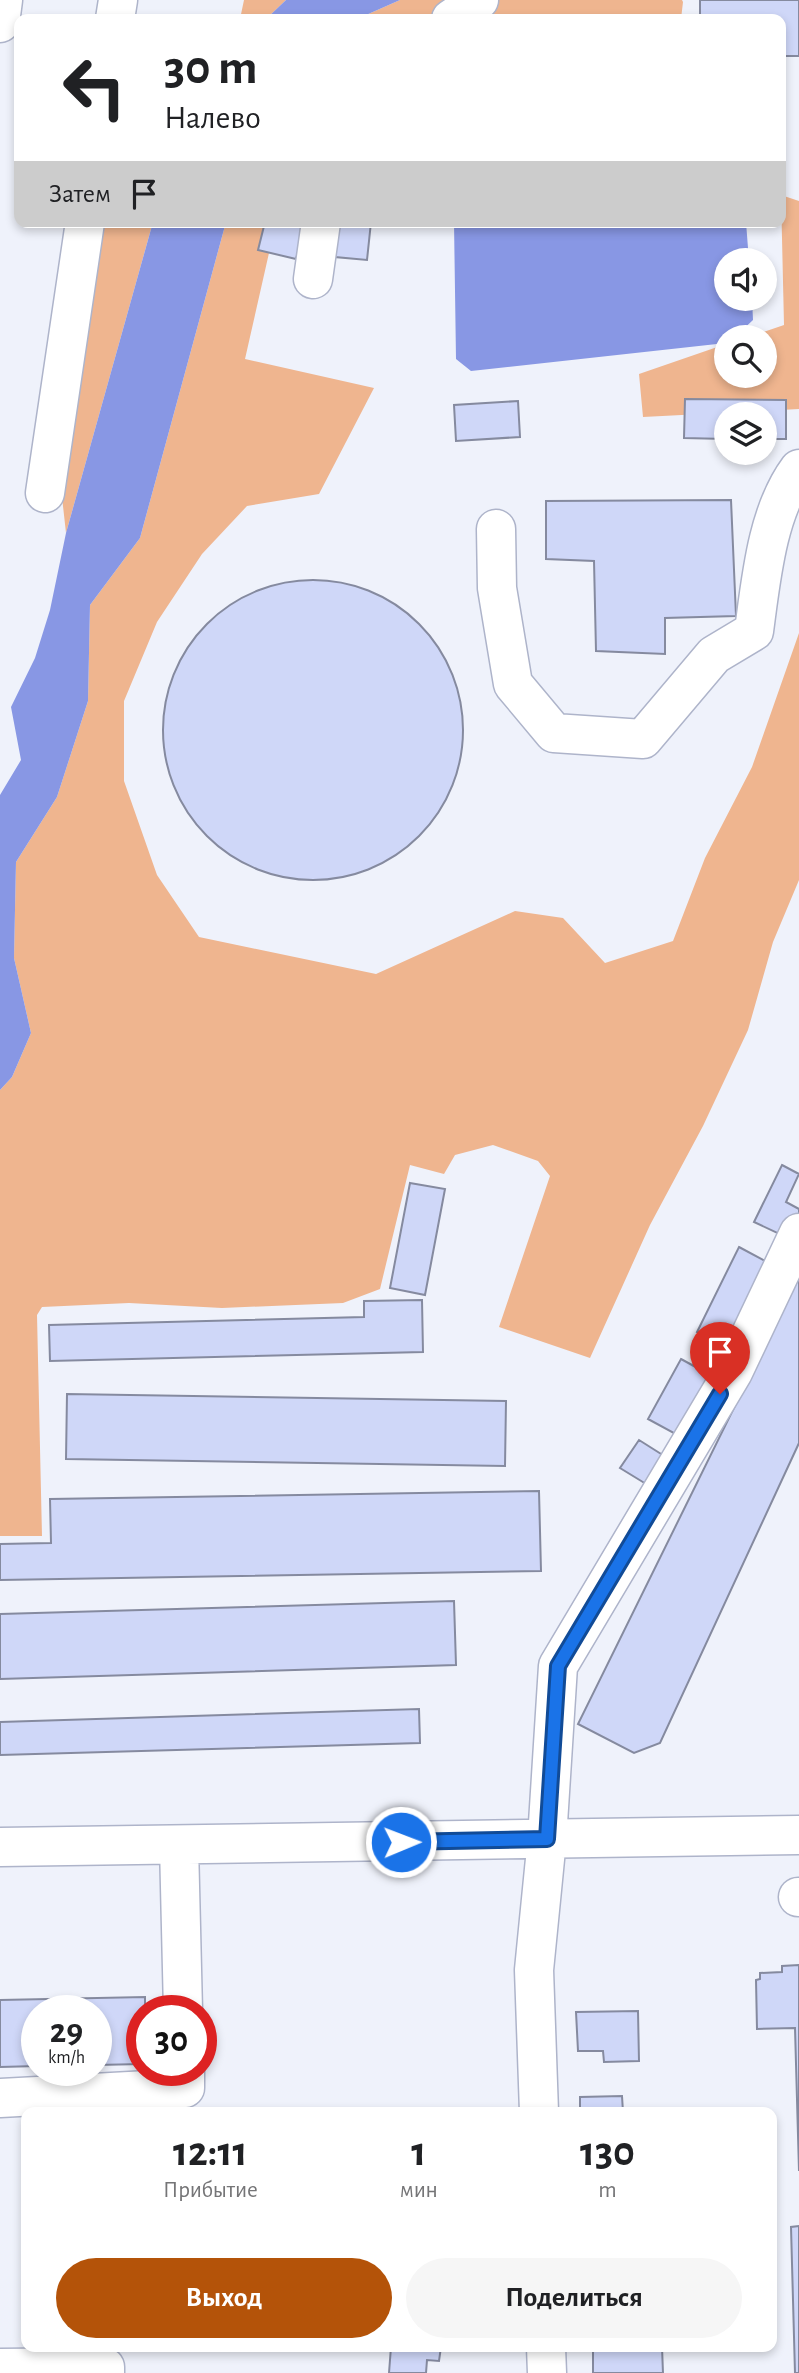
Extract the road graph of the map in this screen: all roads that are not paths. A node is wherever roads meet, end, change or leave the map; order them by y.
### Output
1 (3, 0) edge
2 (479, 0) edge
3 (458, 14) edge
4 (0, 23) edge
5 (84, 228) edge
6 (320, 228) edge
7 (313, 279) dead end
8 (799, 469) edge
9 (45, 493) dead end
10 (496, 529) dead end
11 (799, 1233) edge
12 (799, 1835) edge
13 (547, 1839) junction
14 (179, 1845) junction
15 (0, 1847) edge
16 (183, 1995) edge
17 (185, 2086) edge
18 (0, 2098) edge
19 (539, 2107) edge
20 (546, 2352) edge
21 (0, 2368) edge
22 (105, 2373) edge
23 (547, 2373) edge

1 - 4 street
2 - 3 street
5 - 9 street
6 - 7 street
8 - 10 street
11 - 13 street
12 - 13 street
13 - 14 street
13 - 19 street
14 - 15 street
14 - 16 street
17 - 18 street
20 - 23 street
21 - 22 street

